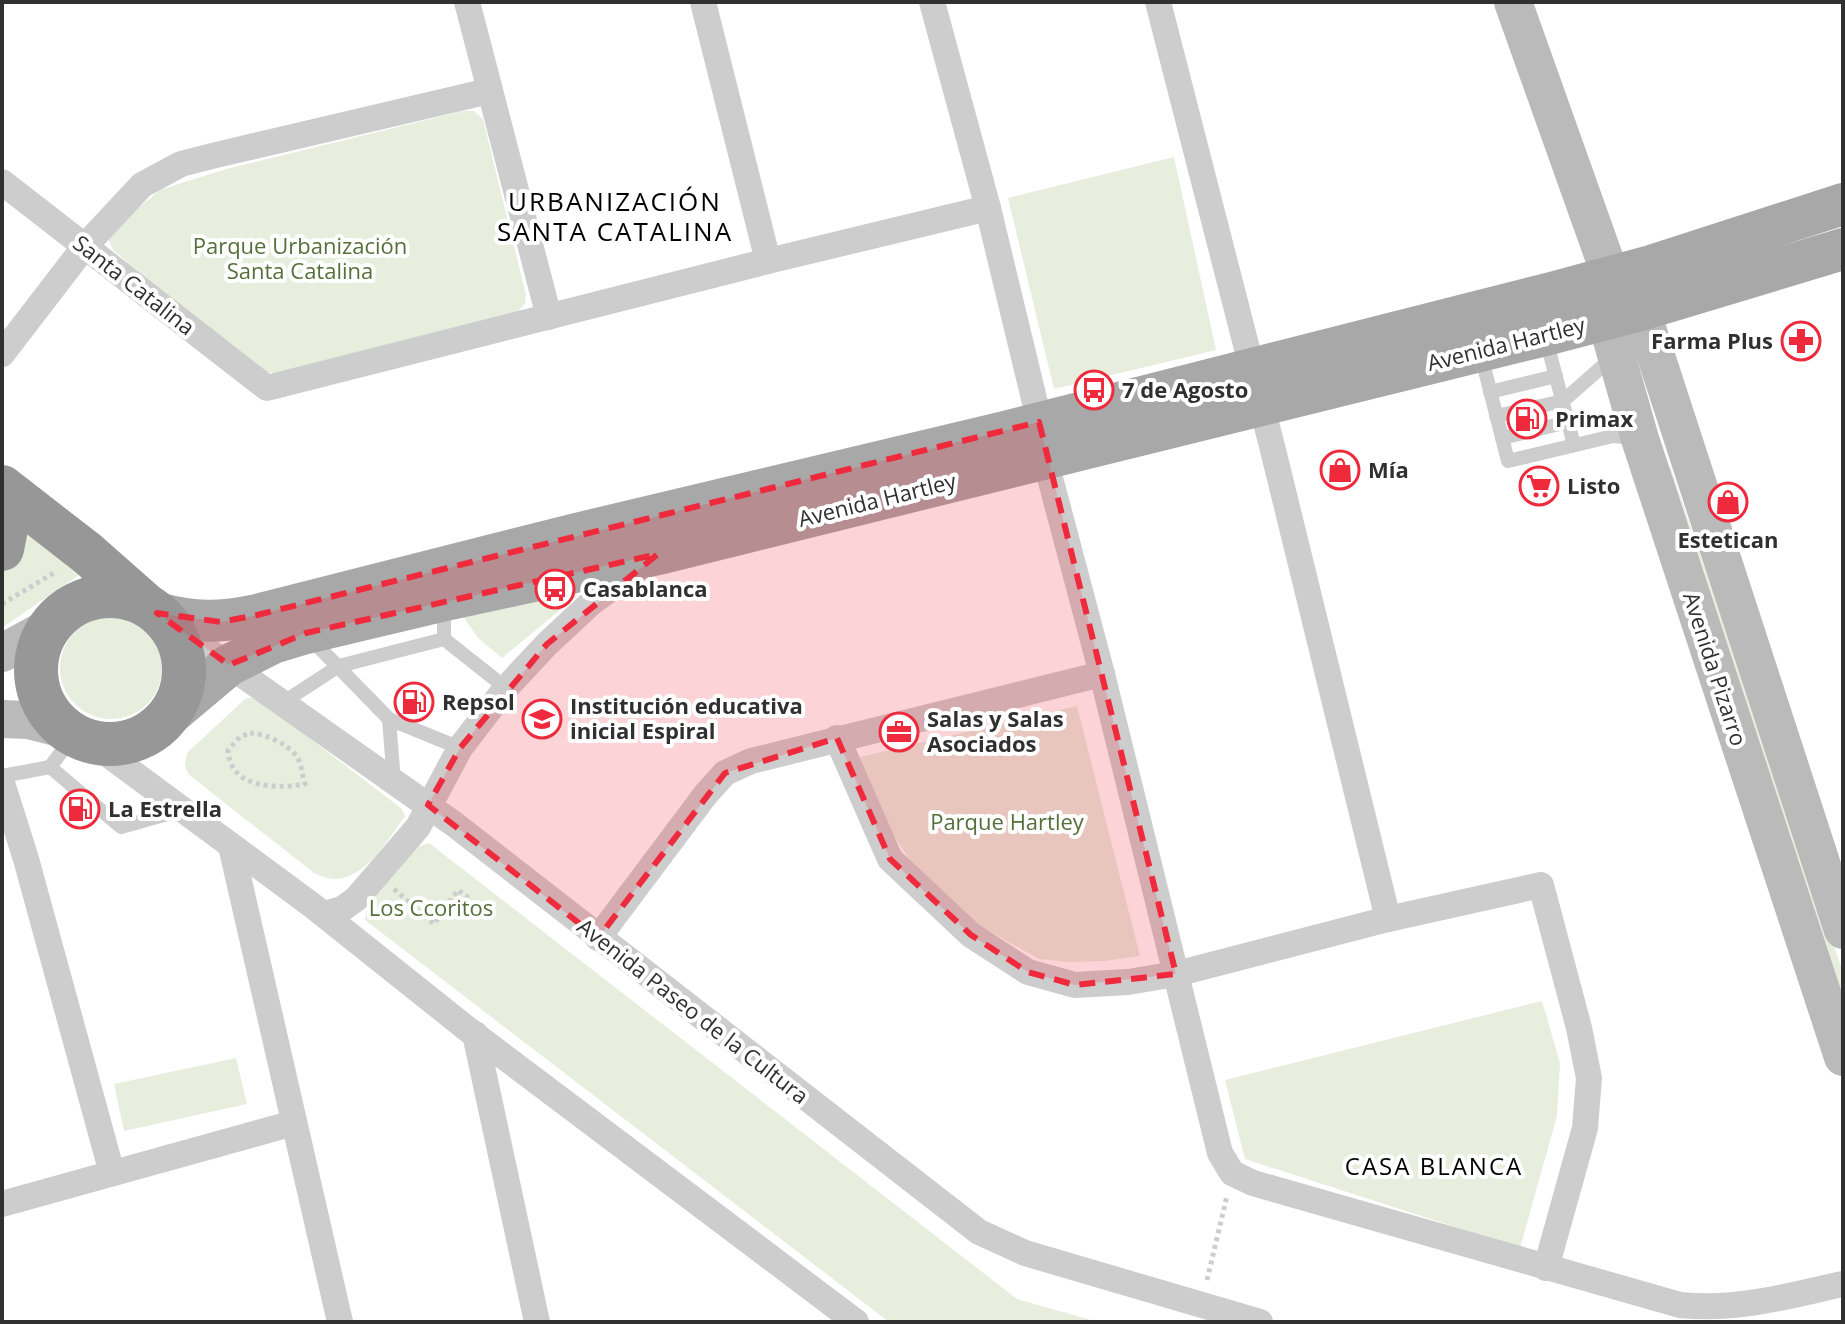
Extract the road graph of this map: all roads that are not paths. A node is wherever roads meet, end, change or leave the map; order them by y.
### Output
1 (467, 2) edge
2 (703, 2) edge
3 (932, 2) edge
4 (1158, 2) edge
5 (1513, 2) edge
6 (489, 91) junction
7 (2, 182) edge
8 (1843, 204) edge
9 (988, 208) junction
10 (85, 246) junction
11 (1843, 249) edge
12 (768, 261) junction
13 (1611, 277) junction
14 (549, 317) junction
15 (1621, 328) junction
16 (1545, 335) junction
17 (1480, 351) junction
18 (2, 354) edge
19 (1556, 376) junction
20 (1256, 387) junction
21 (1490, 392) junction
22 (1563, 401) junction
23 (1496, 416) junction
24 (1568, 422) junction
25 (1502, 438) junction
26 (1640, 439) junction
27 (1042, 440) junction
28 (1574, 445) junction
29 (2, 487) edge
30 (2, 508) edge
31 (2, 549) edge
32 (658, 554) junction
33 (157, 613) junction
34 (444, 620) junction
35 (50, 627) junction
36 (306, 633) junction
37 (2, 653) edge
38 (229, 665) junction
39 (339, 666) junction
40 (1102, 674) junction
41 (2, 683) edge
42 (506, 688) junction
43 (282, 703) junction
44 (166, 718) junction
45 (2, 719) edge
46 (389, 719) junction
47 (837, 738) junction
48 (68, 739) junction
49 (460, 748) junction
50 (2, 776) edge
51 (2, 783) edge
52 (394, 783) junction
53 (428, 805) junction
54 (182, 810) junction
55 (231, 846) junction
56 (324, 914) junction
57 (1388, 919) junction
58 (1843, 930) edge
59 (598, 938) junction
60 (1176, 974) junction
61 (475, 1034) junction
62 (1842, 1048) edge
63 (294, 1123) junction
64 (112, 1173) junction
65 (2, 1204) edge
66 (1546, 1268) junction
67 (1843, 1284) edge
68 (340, 1322) edge
69 (537, 1322) edge
70 (856, 1322) edge
71 (1260, 1322) edge

1 - 6 street
2 - 12 street
3 - 9 street
4 - 20 street
5 - 13 main road, Avenida Pizarro
6 - 10 street
6 - 14 street
7 - 10 street, Santa Catalina
8 - 13 main road, Avenida Hartley
9 - 12 street
9 - 27 street
10 - 14 street, Santa Catalina
10 - 18 street
11 - 15 main road, Avenida Hartley
12 - 14 street
13 - 15 main road, Avenida Pizarro
13 - 20 main road, Avenida Hartley
15 - 16 main road, Avenida Hartley
15 - 22 lane
15 - 26 main road, Avenida Pizarro
15 - 58 main road, Avenida Pizarro
16 - 17 main road, Avenida Hartley
16 - 19 lane
17 - 20 main road, Avenida Hartley
17 - 21 lane
19 - 21 lane
19 - 22 lane
20 - 27 main road, Avenida Hartley
20 - 57 street
21 - 23 lane
22 - 23 lane
22 - 24 lane
23 - 25 lane
24 - 25 lane
24 - 28 lane
25 - 28 lane
26 - 28 lane
26 - 62 main road, Avenida Pizarro
27 - 32 main road, Avenida Hartley
27 - 33 main road, Avenida Hartley
27 - 40 street
29 - 33 highway, Avenida Paseo de la Cultura
30 - 31 highway
32 - 34 main road, Avenida Hartley
32 - 42 street
33 - 35 highway
33 - 38 street, Avenida Paseo de la Cultura
33 - 44 highway
34 - 36 main road, Avenida Hartley
34 - 39 lane
34 - 42 lane
35 - 37 main road
35 - 48 highway
36 - 38 main road, Avenida Hartley
36 - 39 lane
38 - 43 street, Avenida Paseo de la Cultura
38 - 44 main road, Avenida Hartley
39 - 43 lane
39 - 46 lane
40 - 47 street
40 - 60 street
41 - 48 highway
42 - 49 street
43 - 52 street, Avenida Paseo de la Cultura
44 - 48 highway
45 - 48 main road
46 - 49 lane
46 - 52 lane
47 - 59 street
47 - 60 street
48 - 50 lane
48 - 54 street
48 - 54 lane
49 - 53 street
51 - 64 street
52 - 53 street, Avenida Paseo de la Cultura
53 - 56 street
53 - 59 street, Avenida Paseo de la Cultura
54 - 55 street
55 - 56 street
55 - 63 street
56 - 61 street
57 - 60 street
57 - 66 street
59 - 71 street, Avenida Paseo de la Cultura
60 - 66 street
61 - 69 street
61 - 70 street
63 - 64 street
63 - 68 street
64 - 65 street
66 - 67 street

